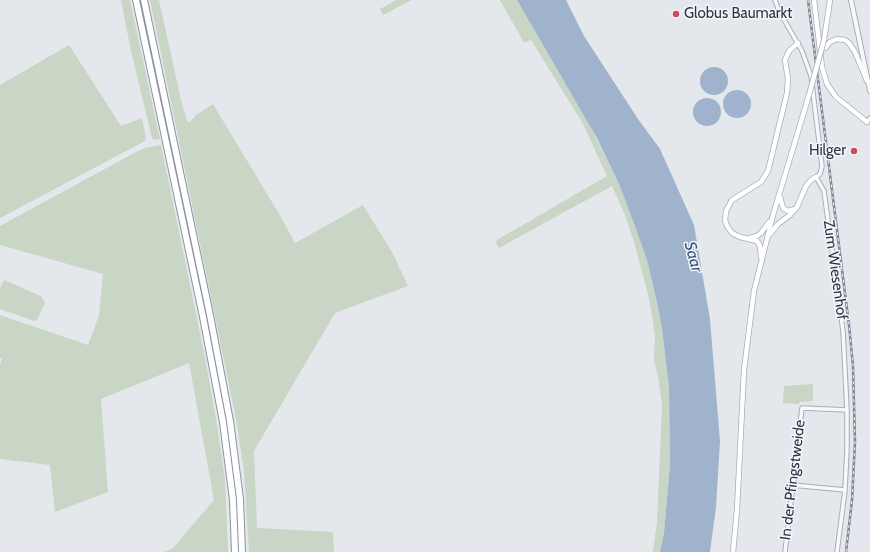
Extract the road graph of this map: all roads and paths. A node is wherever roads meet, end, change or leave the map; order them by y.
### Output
1 (136, 0) edge
2 (144, 0) edge
3 (775, 0) edge
4 (814, 0) edge
5 (830, 0) edge
6 (850, 0) edge
7 (798, 43) junction
8 (818, 62) junction
9 (868, 81) junction
10 (870, 91) edge
11 (869, 122) edge
12 (816, 177) junction
13 (780, 196) junction
14 (795, 209) junction
15 (773, 215) junction
16 (767, 237) junction
17 (748, 238) junction
18 (761, 261) junction
19 (848, 410) junction
20 (792, 485) junction
21 (845, 490) junction
22 (235, 552) edge
23 (242, 552) edge
24 (732, 552) edge
25 (785, 552) edge
26 (837, 552) edge

1 - 22 highway
2 - 23 highway
3 - 7 street
4 - 11 main road
5 - 8 main road, bridge
6 - 9 street
7 - 12 street
7 - 17 main road
8 - 9 main road, bridge
8 - 13 main road, bridge
9 - 10 street
12 - 14 main road
12 - 19 street, Zum Wiesenhof
13 - 14 main road
13 - 15 main road
14 - 16 main road
15 - 16 main road
15 - 17 main road
16 - 18 main road
17 - 18 main road
18 - 24 main road
19 - 20 street, In der Pfingstweide
19 - 21 street, Zum Wiesenhof
20 - 21 street
20 - 25 street, In der Pfingstweide
21 - 26 street, Zum Wiesenhof

